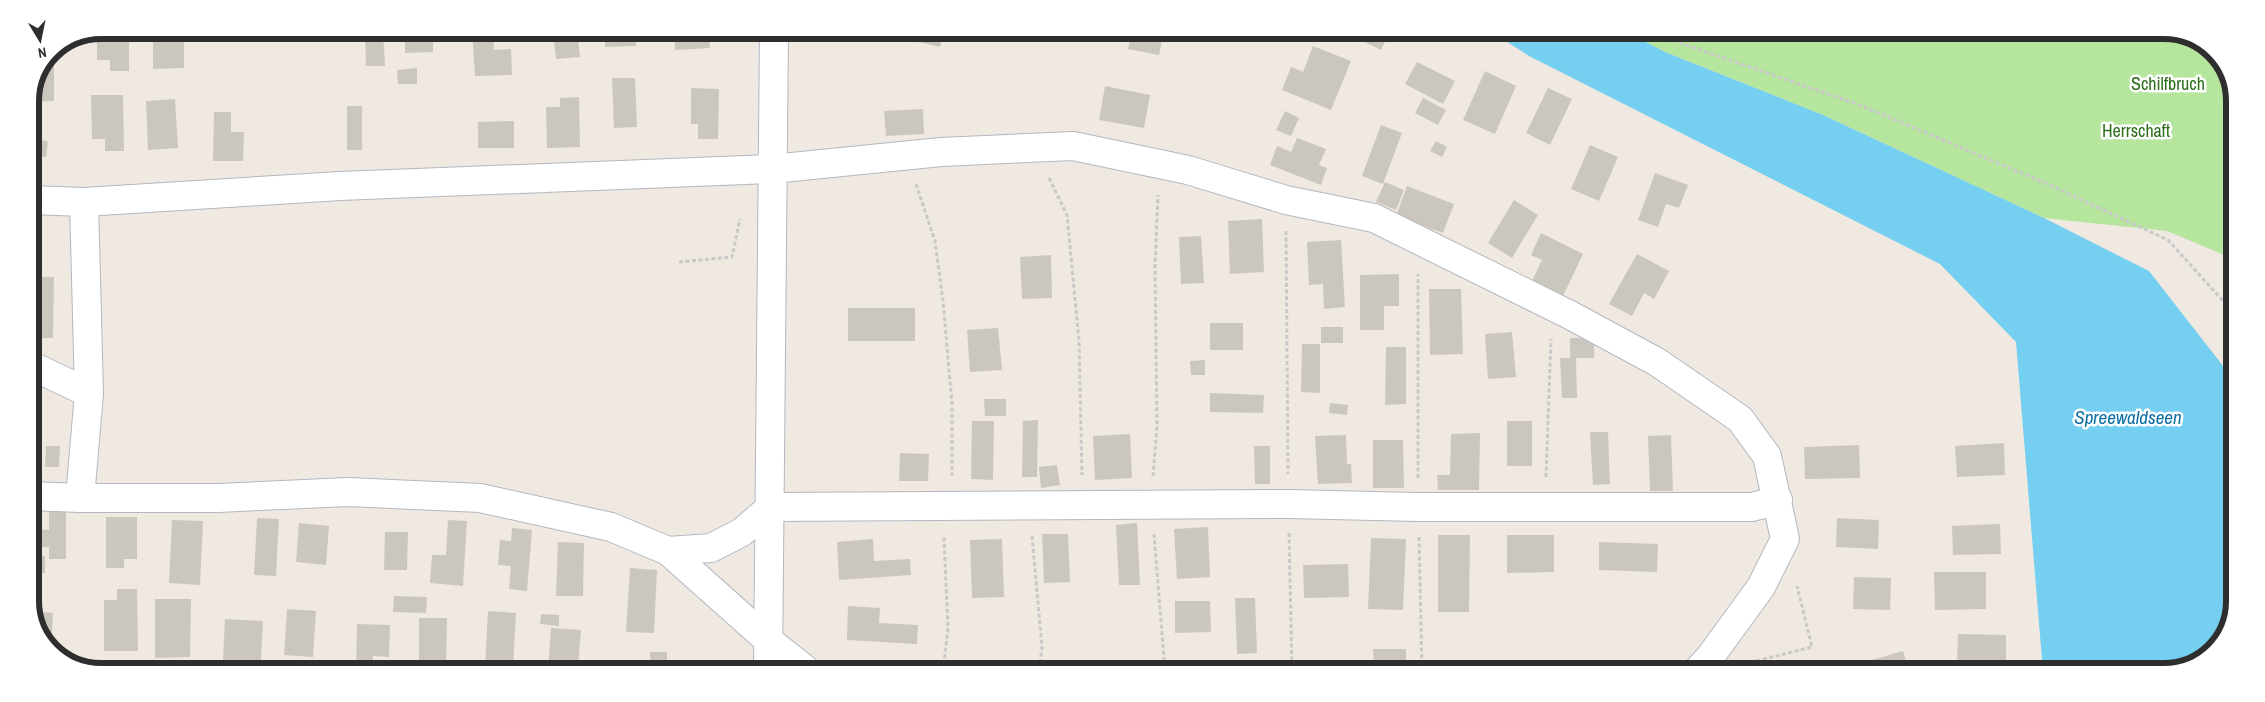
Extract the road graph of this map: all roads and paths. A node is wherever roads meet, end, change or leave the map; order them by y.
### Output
1 (774, 39) edge
2 (1672, 39) edge
3 (1035, 148) junction
4 (906, 155) junction
5 (1159, 164) junction
6 (772, 169) junction
7 (39, 200) edge
8 (1286, 200) junction
9 (84, 202) junction
10 (741, 212) dead end
11 (1418, 238) junction
12 (679, 262) dead end
13 (2226, 305) edge
14 (1552, 307) junction
15 (39, 369) edge
16 (89, 393) junction
17 (39, 496) edge
18 (80, 498) junction
19 (1778, 500) junction
20 (1151, 504) junction
21 (1288, 504) junction
22 (1082, 505) junction
23 (947, 506) junction
24 (1030, 506) junction
25 (1545, 506) junction
26 (771, 507) junction
27 (1418, 507) junction
28 (668, 551) junction
29 (1796, 584) dead end
30 (768, 640) junction
31 (768, 663) edge
32 (797, 663) edge
33 (944, 663) edge
34 (1040, 663) edge
35 (1164, 663) edge
36 (1292, 663) edge
37 (1422, 663) edge
38 (1704, 663) edge
39 (1748, 663) edge

1 - 6 street
2 - 13 path
3 - 4 street
3 - 5 street
3 - 22 path
4 - 6 street
4 - 23 path
5 - 8 street
5 - 20 path
6 - 9 street
6 - 26 street
7 - 9 street
8 - 11 street
8 - 21 path
9 - 16 street
10 - 12 path
11 - 14 street
11 - 27 path
14 - 19 street
14 - 25 path
15 - 16 street
16 - 18 street
17 - 18 street
18 - 28 street
19 - 25 street
19 - 38 street
20 - 21 street
20 - 22 street
20 - 35 path
21 - 27 street
21 - 36 path
22 - 24 street
23 - 24 street
23 - 26 street
23 - 33 path
24 - 34 path
25 - 27 street
26 - 28 street
26 - 30 street
27 - 37 path
28 - 30 street
29 - 39 path
30 - 31 street
30 - 32 street

